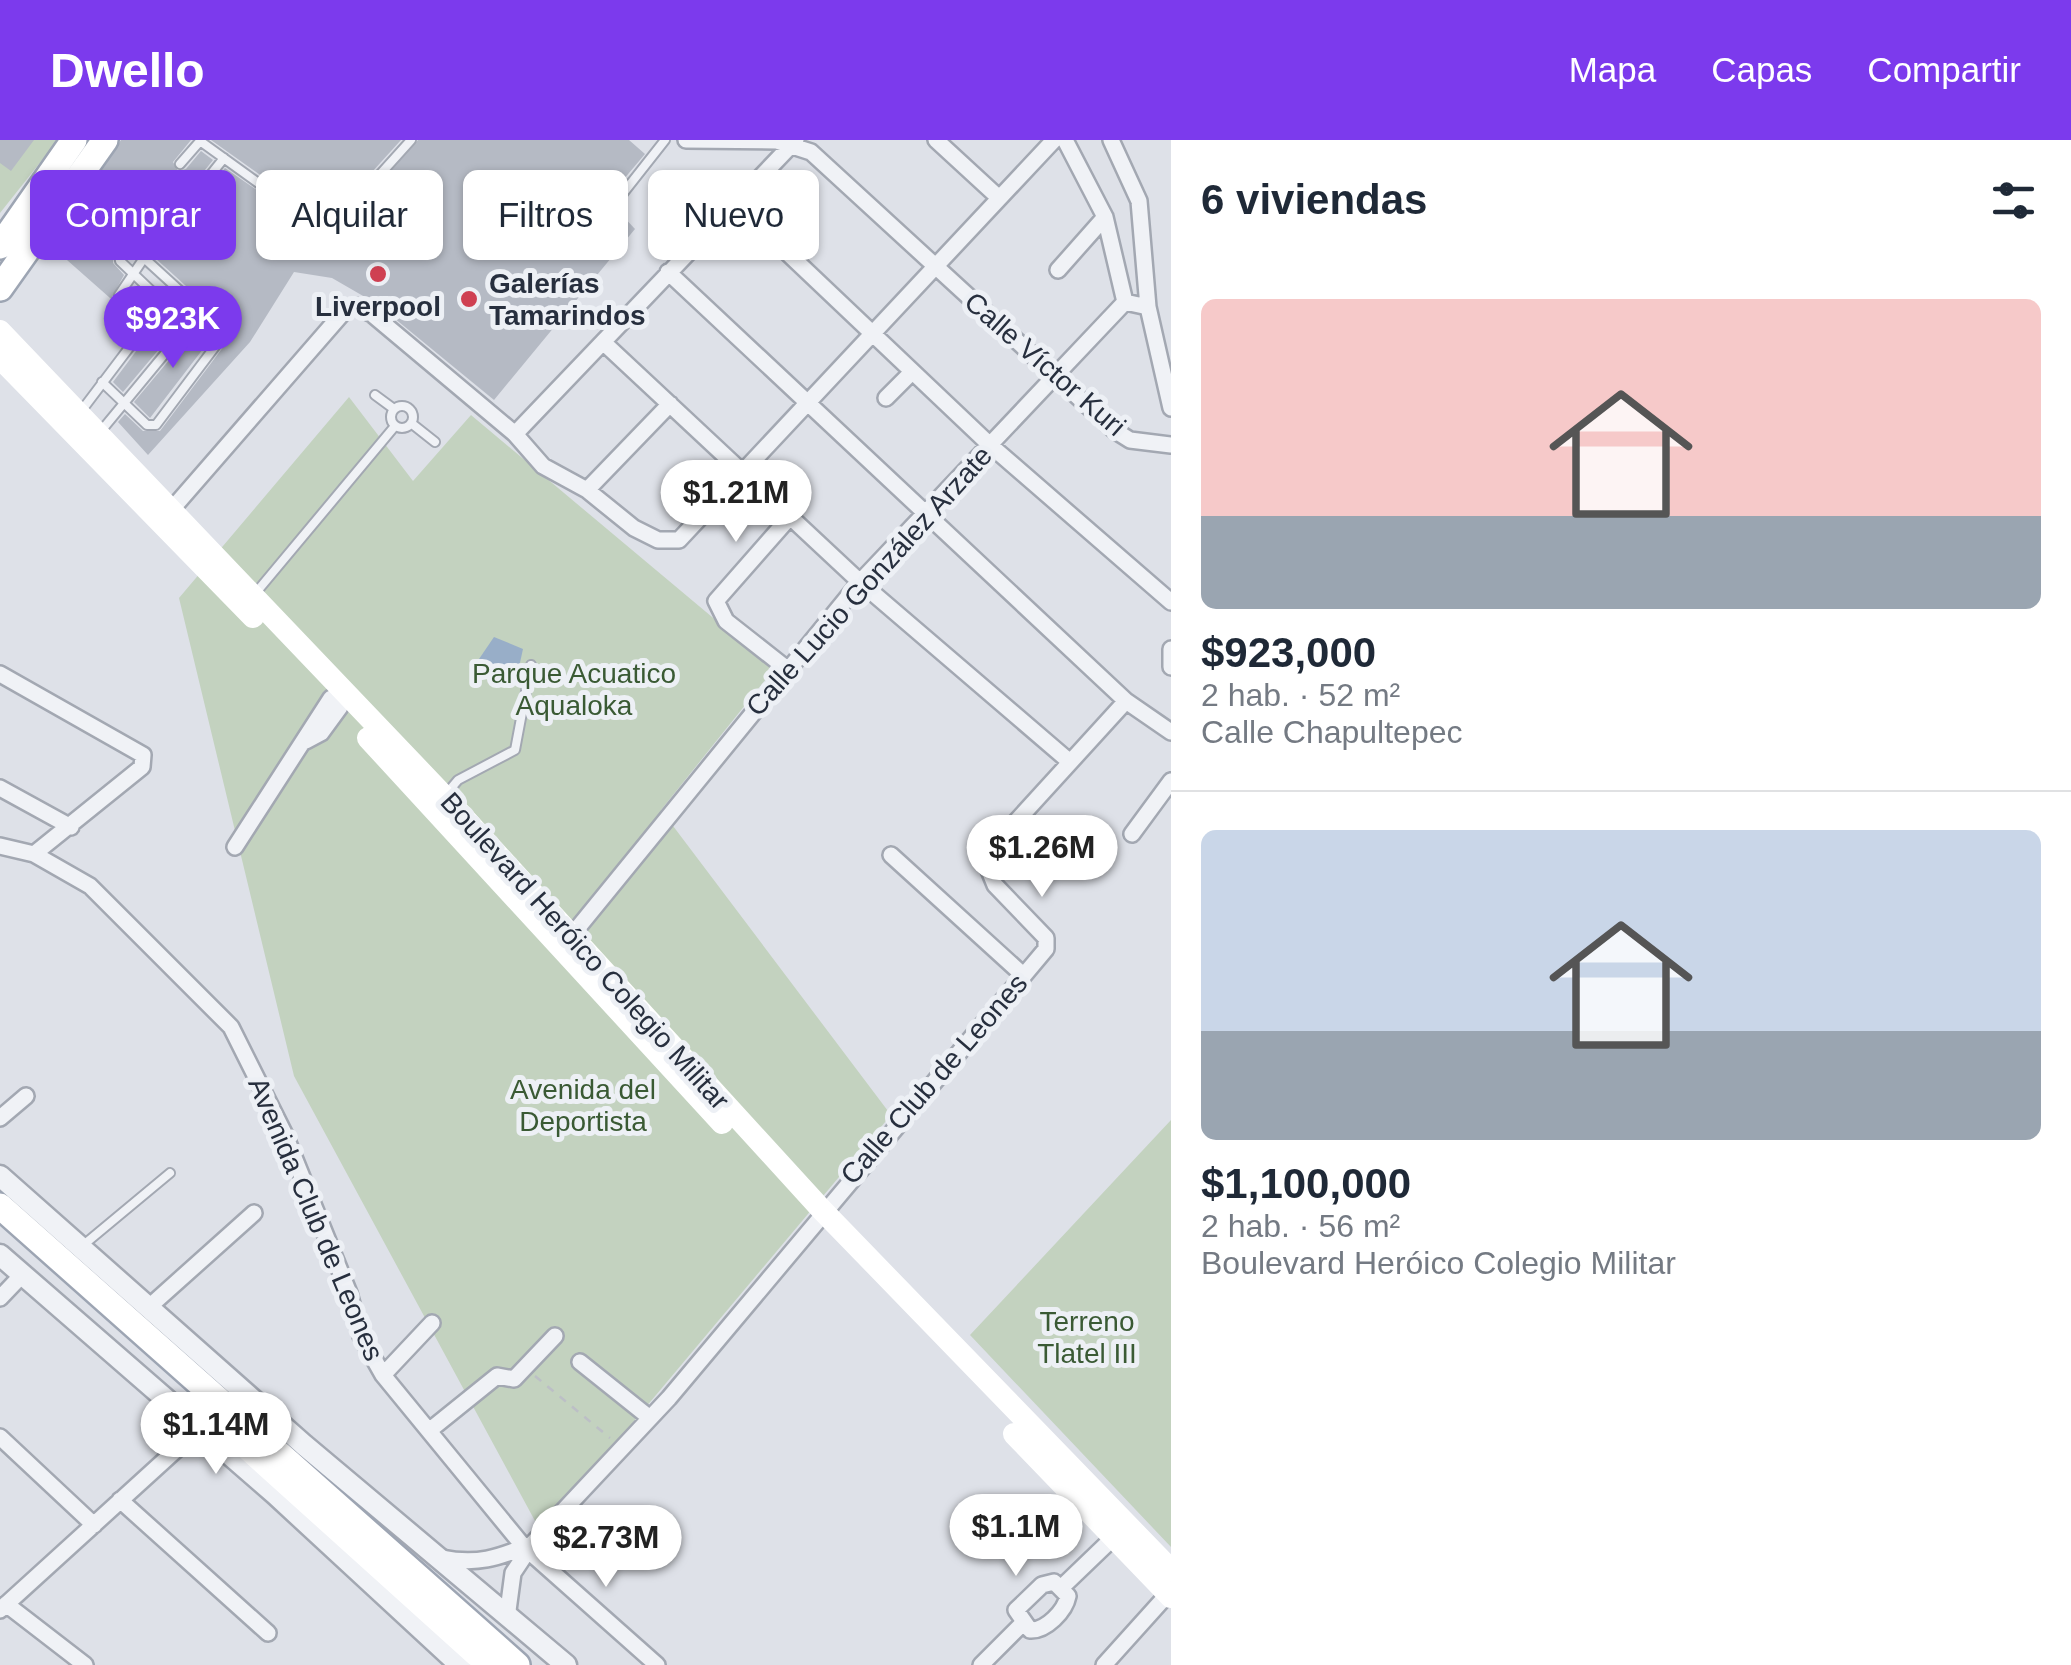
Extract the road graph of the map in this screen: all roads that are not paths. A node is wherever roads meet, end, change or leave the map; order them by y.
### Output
1 (74, 140) edge
2 (105, 140) edge
3 (411, 140) edge
4 (665, 140) edge
5 (686, 140) edge
6 (936, 140) edge
7 (1054, 140) edge
8 (1065, 140) edge
9 (1111, 140) edge
10 (201, 141) edge
11 (786, 141) edge
12 (224, 158) junction
13 (180, 164) dead end
14 (214, 170) edge
15 (764, 170) edge
16 (628, 188) edge
17 (998, 197) junction
18 (1105, 218) junction
19 (0, 246) edge
20 (120, 260) edge
21 (143, 260) edge
22 (146, 260) edge
23 (681, 260) edge
24 (795, 260) edge
25 (933, 265) junction
26 (1058, 270) dead end
27 (668, 272) junction
28 (133, 274) junction
29 (175, 286) junction
30 (0, 288) edge
31 (163, 302) junction
32 (1126, 302) junction
33 (1148, 307) junction
34 (201, 310) junction
35 (146, 322) junction
36 (1171, 328) edge
37 (0, 331) edge
38 (874, 333) junction
39 (1156, 335) junction
40 (603, 342) junction
41 (0, 358) edge
42 (912, 372) junction
43 (1053, 374) junction
44 (102, 382) junction
45 (375, 395) dead end
46 (886, 398) dead end
47 (124, 404) junction
48 (670, 404) junction
49 (805, 405) junction
50 (1171, 408) edge
51 (394, 410) junction
52 (80, 414) junction
53 (411, 423) junction
54 (395, 426) junction
55 (98, 434) junction
56 (515, 434) junction
57 (435, 442) dead end
58 (990, 446) junction
59 (1171, 446) edge
60 (740, 472) junction
61 (587, 490) junction
62 (167, 515) junction
63 (928, 515) junction
64 (789, 518) junction
65 (860, 582) junction
66 (254, 595) junction
67 (1171, 602) edge
68 (1171, 649) edge
69 (531, 665) dead end
70 (1171, 667) edge
71 (787, 669) junction
72 (0, 674) edge
73 (1126, 701) junction
74 (335, 703) junction
75 (1171, 732) edge
76 (1070, 762) junction
77 (1171, 781) edge
78 (0, 788) edge
79 (444, 797) junction
80 (67, 825) junction
81 (1132, 834) dead end
82 (0, 846) edge
83 (235, 848) dead end
84 (28, 852) junction
85 (891, 855) dead end
86 (572, 935) junction
87 (1023, 975) junction
88 (26, 1096) dead end
89 (0, 1118) edge
90 (170, 1172) dead end
91 (0, 1176) edge
92 (0, 1206) edge
93 (254, 1213) dead end
94 (818, 1216) junction
95 (0, 1227) edge
96 (81, 1247) junction
97 (0, 1256) edge
98 (22, 1275) junction
99 (0, 1298) edge
100 (149, 1307) junction
101 (432, 1323) dead end
102 (554, 1336) dead end
103 (580, 1362) dead end
104 (383, 1375) junction
105 (650, 1418) junction
106 (199, 1429) junction
107 (430, 1430) junction
108 (0, 1437) edge
109 (120, 1500) junction
110 (94, 1524) junction
111 (1113, 1538) junction
112 (529, 1547) junction
113 (442, 1558) junction
114 (1170, 1587) edge
115 (1062, 1588) junction
116 (3, 1607) edge
117 (507, 1618) junction
118 (1022, 1624) junction
119 (268, 1633) dead end
120 (453, 1663) edge
121 (85, 1665) edge
122 (489, 1665) edge
123 (517, 1665) edge
124 (566, 1665) edge
125 (657, 1665) edge
126 (980, 1665) edge
127 (1104, 1665) edge

1 - 19 main road
2 - 30 main road
3 - 12 lane
4 - 16 lane
5 - 11 street
6 - 17 street
7 - 17 street
8 - 18 street
9 - 33 street
10 - 12 lane
10 - 13 lane
11 - 15 street
11 - 25 street, Calle Víctor Kuri
12 - 14 lane
17 - 25 street
18 - 26 street
18 - 32 street
20 - 28 lane
21 - 28 lane
22 - 29 lane
23 - 27 street
24 - 38 street
25 - 38 street
25 - 43 street, Calle Víctor Kuri
27 - 40 street
27 - 49 street
28 - 31 lane
28 - 35 lane
29 - 31 lane
29 - 34 lane
31 - 35 lane
32 - 33 street
32 - 43 street, Calle Lucio González Arzate
33 - 39 street
34 - 47 lane
34 - 47 lane
35 - 44 lane
36 - 39 street
37 - 52 main road, Boulevard Heróico Colegio Militar
38 - 42 street
38 - 49 street
39 - 50 street
40 - 48 street
40 - 56 street
41 - 62 main road, Boulevard Heróico Colegio Militar
42 - 46 street
42 - 58 street
43 - 58 street, Calle Lucio González Arzate
43 - 59 street, Calle Víctor Kuri
44 - 47 lane
44 - 52 lane
45 - 51 lane
47 - 55 lane
48 - 60 street
48 - 61 street
49 - 60 street
49 - 63 street
51 - 53 lane
51 - 54 lane
52 - 55 main road, Boulevard Heróico Colegio Militar
53 - 54 lane
53 - 57 lane
54 - 66 lane
55 - 62 main road, Boulevard Heróico Colegio Militar
56 - 61 street
56 - 62 street
58 - 63 street, Calle Lucio González Arzate
58 - 67 street
60 - 61 street
60 - 64 street
62 - 66 main road, Boulevard Heróico Colegio Militar
62 - 74 main road, Boulevard Heróico Colegio Militar
63 - 65 street, Calle Lucio González Arzate
63 - 73 street
64 - 65 street
64 - 71 street
65 - 71 street, Calle Lucio González Arzate
65 - 76 street
66 - 79 main road, Boulevard Heróico Colegio Militar
68 - 70 street
69 - 79 lane
71 - 86 street, Calle Lucio González Arzate
72 - 80 street
73 - 75 street
73 - 76 street
74 - 83 street
74 - 94 main road, Boulevard Heróico Colegio Militar
76 - 87 street, Calle Club de Leones
77 - 81 street
78 - 80 street
79 - 86 main road, Boulevard Heróico Colegio Militar
80 - 84 street
82 - 84 street, Avenida Club de Leones
84 - 104 street, Avenida Club de Leones
85 - 87 street
86 - 94 main road, Boulevard Heróico Colegio Militar
87 - 94 street, Calle Club de Leones
88 - 89 street
90 - 96 lane
91 - 96 street
92 - 123 main road
93 - 100 street
94 - 105 street, Calle Club de Leones
94 - 111 main road, Boulevard Heróico Colegio Militar
94 - 114 main road, Boulevard Heróico Colegio Militar
95 - 122 main road
96 - 100 street
97 - 98 street
98 - 99 street
98 - 106 street
100 - 113 street
101 - 104 street
102 - 107 street
103 - 105 street
104 - 107 street, Avenida Club de Leones
105 - 112 street, Calle Club de Leones
106 - 109 street
106 - 120 street
107 - 112 street, Avenida Club de Leones
108 - 110 street
109 - 110 street
109 - 119 street
110 - 116 street
111 - 114 main road, Boulevard Heróico Colegio Militar
111 - 115 street
112 - 113 street
112 - 117 street
112 - 125 street, Avenida Club de Leones
113 - 117 street
114 - 127 street
115 - 118 street
115 - 118 street
116 - 121 street
117 - 124 street
118 - 126 street

